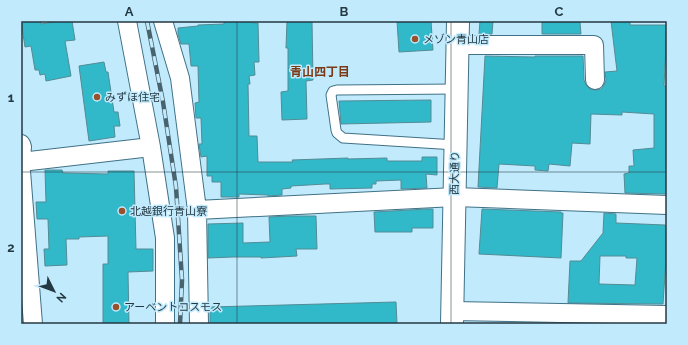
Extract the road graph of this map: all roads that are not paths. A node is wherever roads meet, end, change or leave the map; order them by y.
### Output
1 (126, 21) edge
2 (163, 21) edge
3 (458, 21) edge
4 (458, 45) junction
5 (596, 80) dead end
6 (457, 89) junction
7 (21, 144) edge
8 (456, 145) junction
9 (151, 147) junction
10 (21, 156) edge
11 (21, 162) edge
12 (21, 171) edge
13 (455, 197) junction
14 (667, 205) edge
15 (196, 210) junction
16 (667, 314) edge
17 (452, 318) edge
18 (33, 324) edge
19 (165, 324) edge
20 (200, 324) edge

1 - 9 street
2 - 15 street
3 - 4 street, 西大通り
4 - 5 street
4 - 6 street, 西大通り
6 - 8 street, 西大通り
6 - 8 lane
7 - 10 street
8 - 13 street, 西大通り
9 - 11 street
9 - 19 street
12 - 18 street
13 - 14 street
13 - 15 street
13 - 17 street, 西大通り
15 - 20 street
16 - 17 street

